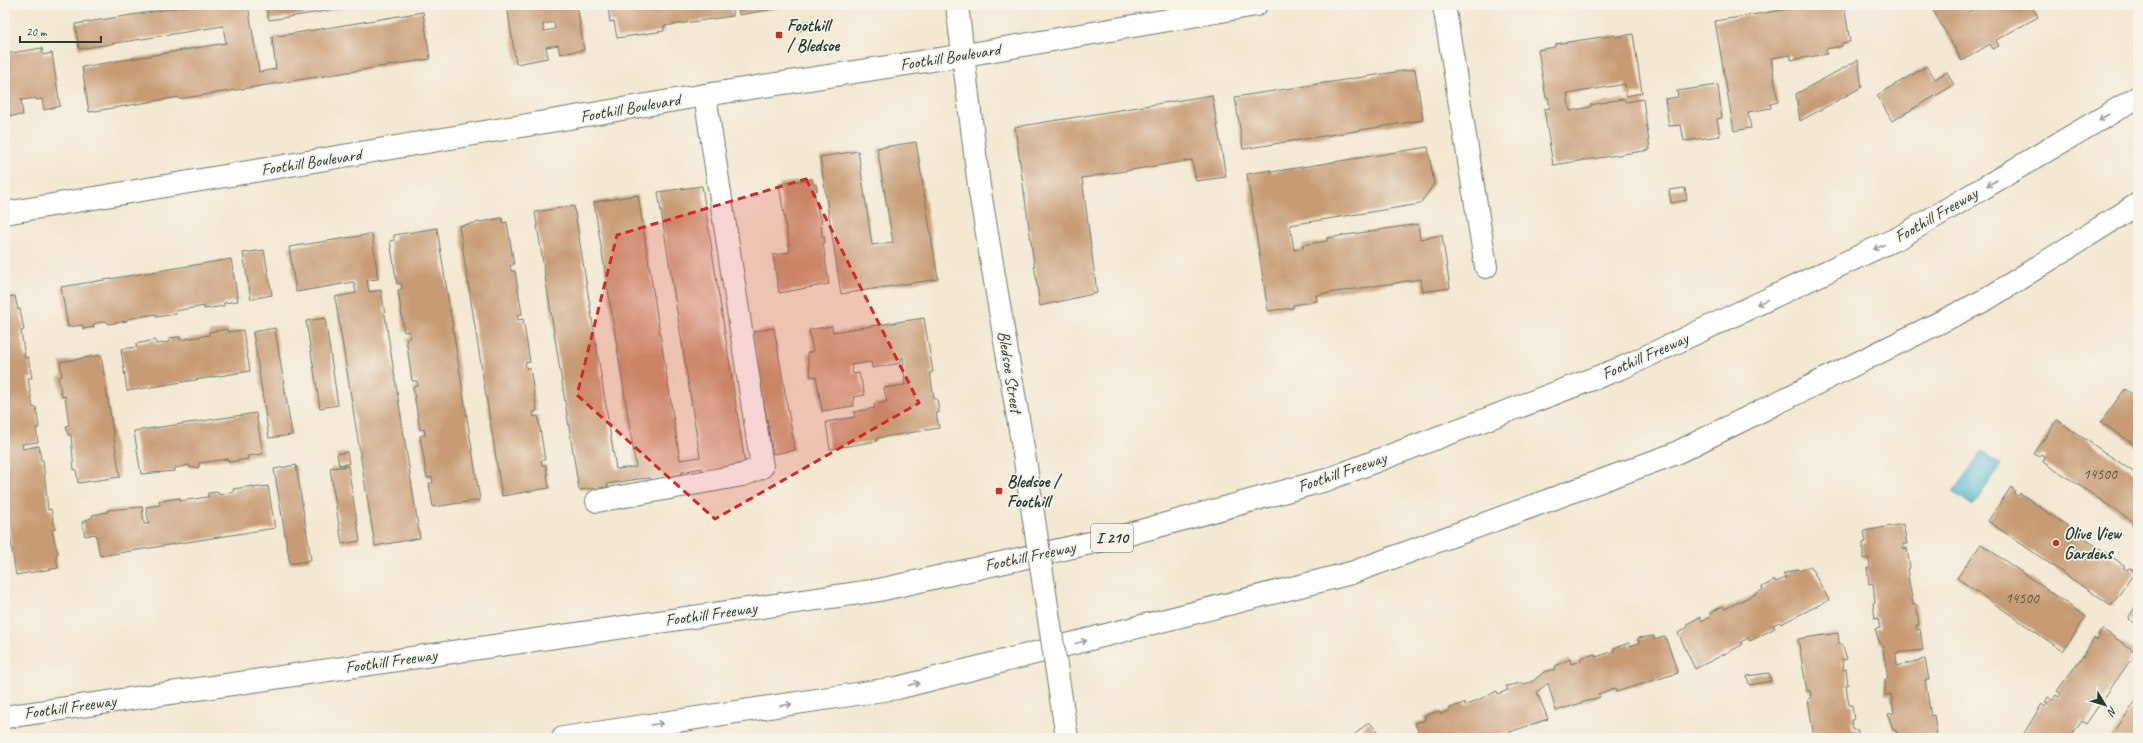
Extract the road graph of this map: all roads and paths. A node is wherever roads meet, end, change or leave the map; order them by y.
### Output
1 (957, 5) edge
2 (1256, 5) edge
3 (1444, 5) edge
4 (965, 55) junction
5 (705, 95) junction
6 (2138, 97) edge
7 (2138, 204) edge
8 (5, 213) edge
9 (1486, 267) dead end
10 (597, 501) dead end
11 (5, 716) edge
12 (563, 738) edge
13 (1067, 738) edge

1 - 4 main road, Bledsoe Street
2 - 4 main road, Foothill Boulevard
3 - 9 main road
4 - 5 main road, Foothill Boulevard
4 - 13 main road, Bledsoe Street, bridge
5 - 8 main road, Foothill Boulevard
5 - 10 main road
6 -> 11 main road, Foothill Freeway / I 210
12 -> 7 main road

